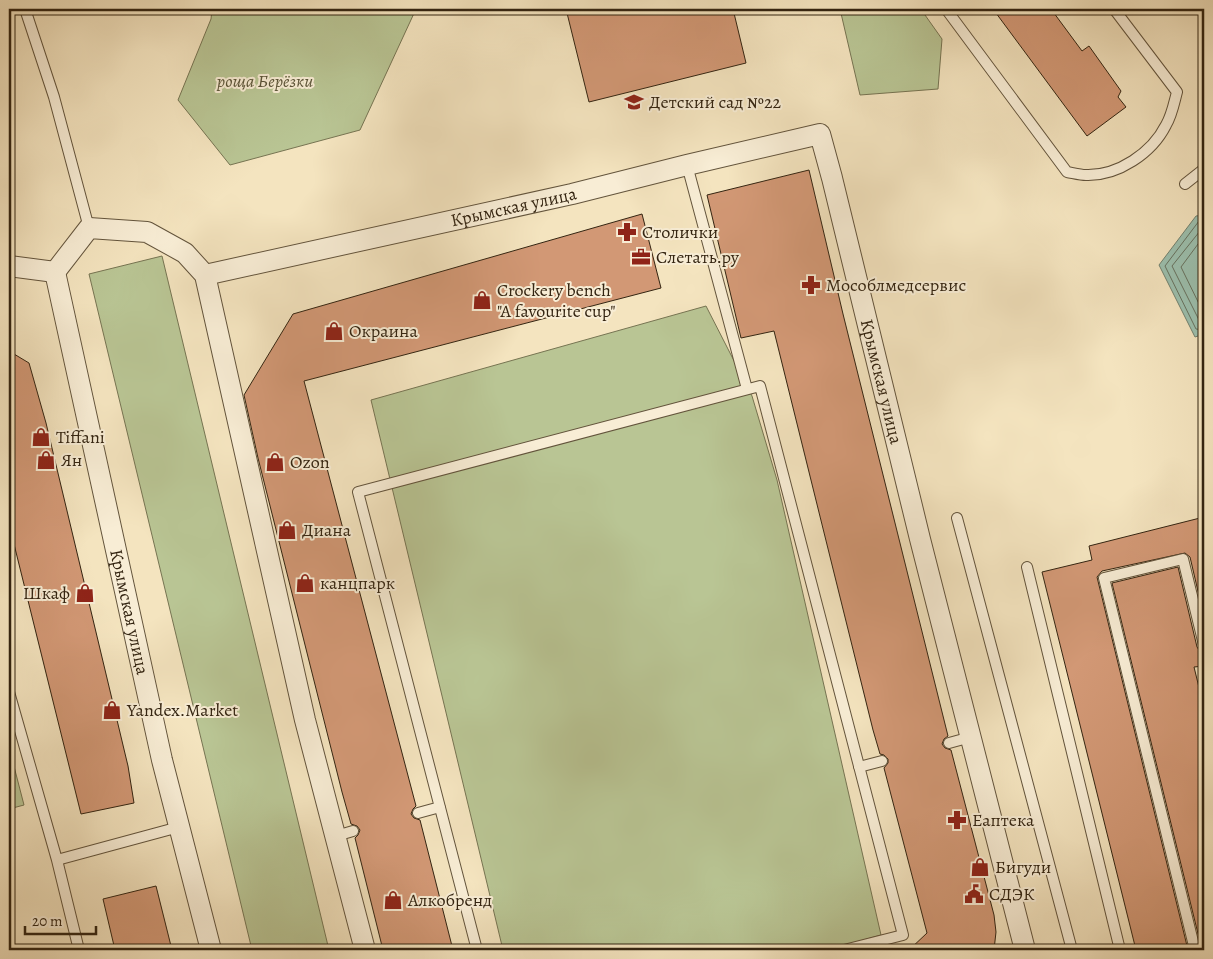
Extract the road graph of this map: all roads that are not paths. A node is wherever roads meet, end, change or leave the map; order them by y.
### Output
1 (24, 9) edge
2 (946, 9) edge
3 (1114, 9) edge
4 (687, 164) junction
5 (1204, 169) edge
6 (1185, 184) dead end
7 (89, 228) junction
8 (9, 266) edge
9 (55, 272) junction
10 (205, 274) junction
11 (747, 389) junction
12 (957, 518) dead end
13 (1027, 567) dead end
14 (1204, 645) edge
15 (9, 692) edge
16 (10, 704) edge
17 (971, 737) junction
18 (949, 743) dead end
19 (882, 761) dead end
20 (860, 766) junction
21 (440, 807) junction
22 (418, 813) dead end
23 (179, 827) junction
24 (57, 860) junction
25 (79, 950) edge
26 (211, 950) edge
27 (365, 950) edge
28 (477, 950) edge
29 (844, 950) edge
30 (1025, 950) edge
31 (1072, 950) edge
32 (1120, 950) edge
33 (1195, 950) edge

1 - 7 lane
2 - 3 lane
4 - 10 street, Крымская улица
4 - 11 lane
4 - 17 street, Крымская улица
5 - 6 lane
7 - 9 street
7 - 10 street
8 - 9 street
9 - 23 street, Крымская улица
10 - 27 street
11 - 20 lane
11 - 21 lane
12 - 31 lane
13 - 32 lane
14 - 33 lane
15 - 16 lane
16 - 24 lane
17 - 18 lane
17 - 30 street, Крымская улица
19 - 20 lane
20 - 29 lane
21 - 22 lane
21 - 28 lane
23 - 24 lane
23 - 26 street, Крымская улица
24 - 25 lane

